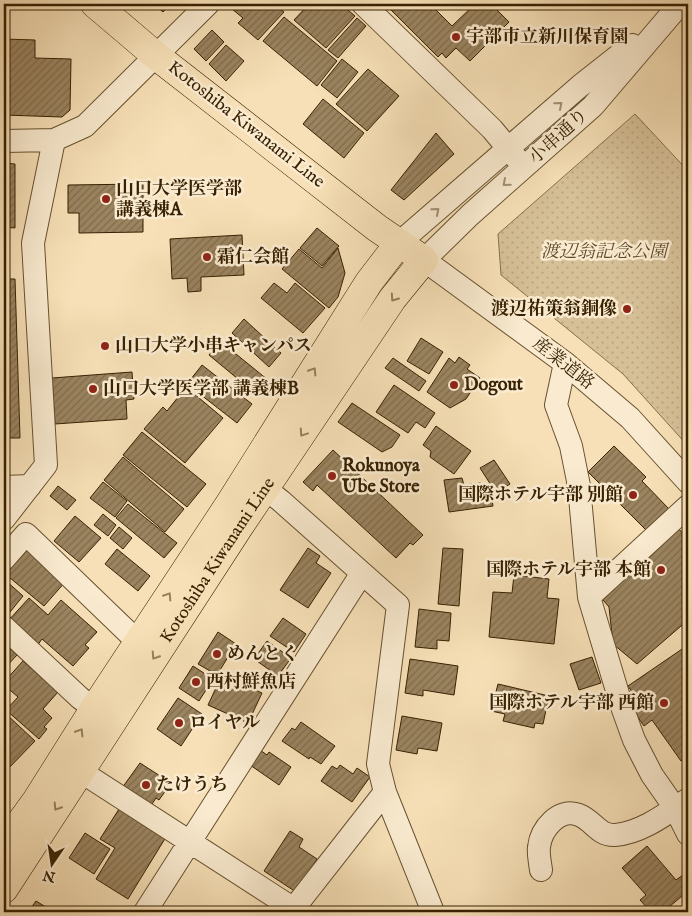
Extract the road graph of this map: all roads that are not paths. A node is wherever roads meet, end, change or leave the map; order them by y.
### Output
1 (95, 4) edge
2 (208, 4) edge
3 (363, 4) edge
4 (675, 6) edge
5 (155, 55) junction
6 (54, 140) junction
7 (4, 141) edge
8 (508, 148) junction
9 (524, 167) junction
10 (400, 243) junction
11 (424, 260) junction
12 (565, 363) junction
13 (257, 481) junction
14 (688, 482) edge
15 (30, 486) junction
16 (4, 487) edge
17 (688, 506) edge
18 (4, 519) edge
19 (4, 559) edge
20 (362, 573) junction
21 (589, 596) junction
22 (4, 627) edge
23 (138, 642) junction
24 (103, 716) junction
25 (71, 765) junction
26 (385, 792) junction
27 (682, 804) edge
28 (688, 834) edge
29 (190, 842) junction
30 (4, 845) edge
31 (541, 870) dead end
32 (4, 889) edge
33 (292, 911) edge
34 (145, 912) edge
35 (433, 912) edge

1 - 5 main road, Kotoshiba Kiwanami Line
2 - 5 street
3 - 8 street
8 -> 4 street
4 - 9 street, 小串通り
5 - 6 street
5 - 10 main road, Kotoshiba Kiwanami Line
6 - 7 street
6 - 15 street
8 - 9 street
10 -> 8 street
9 -> 11 street, 小串通り
10 - 11 main road, Kotoshiba Kiwanami Line
13 -> 10 main road, Kotoshiba Kiwanami Line
11 - 12 street, 産業道路
11 -> 13 main road, Kotoshiba Kiwanami Line
12 - 14 street, 産業道路
12 - 21 street
13 - 20 street
23 -> 13 main road, Kotoshiba Kiwanami Line
13 -> 24 main road, Kotoshiba Kiwanami Line
15 - 16 street
15 - 18 street
17 - 21 street
19 - 23 street
20 - 26 street
20 - 29 street
21 - 27 street
22 - 24 street
23 - 24 main road, Kotoshiba Kiwanami Line
24 - 25 main road, Kotoshiba Kiwanami Line
25 - 29 street
25 - 30 main road, Kotoshiba Kiwanami Line
25 -> 32 main road, Kotoshiba Kiwanami Line
26 - 33 street
26 - 35 street
27 - 28 street
27 - 31 street
29 - 33 street
29 - 34 street

